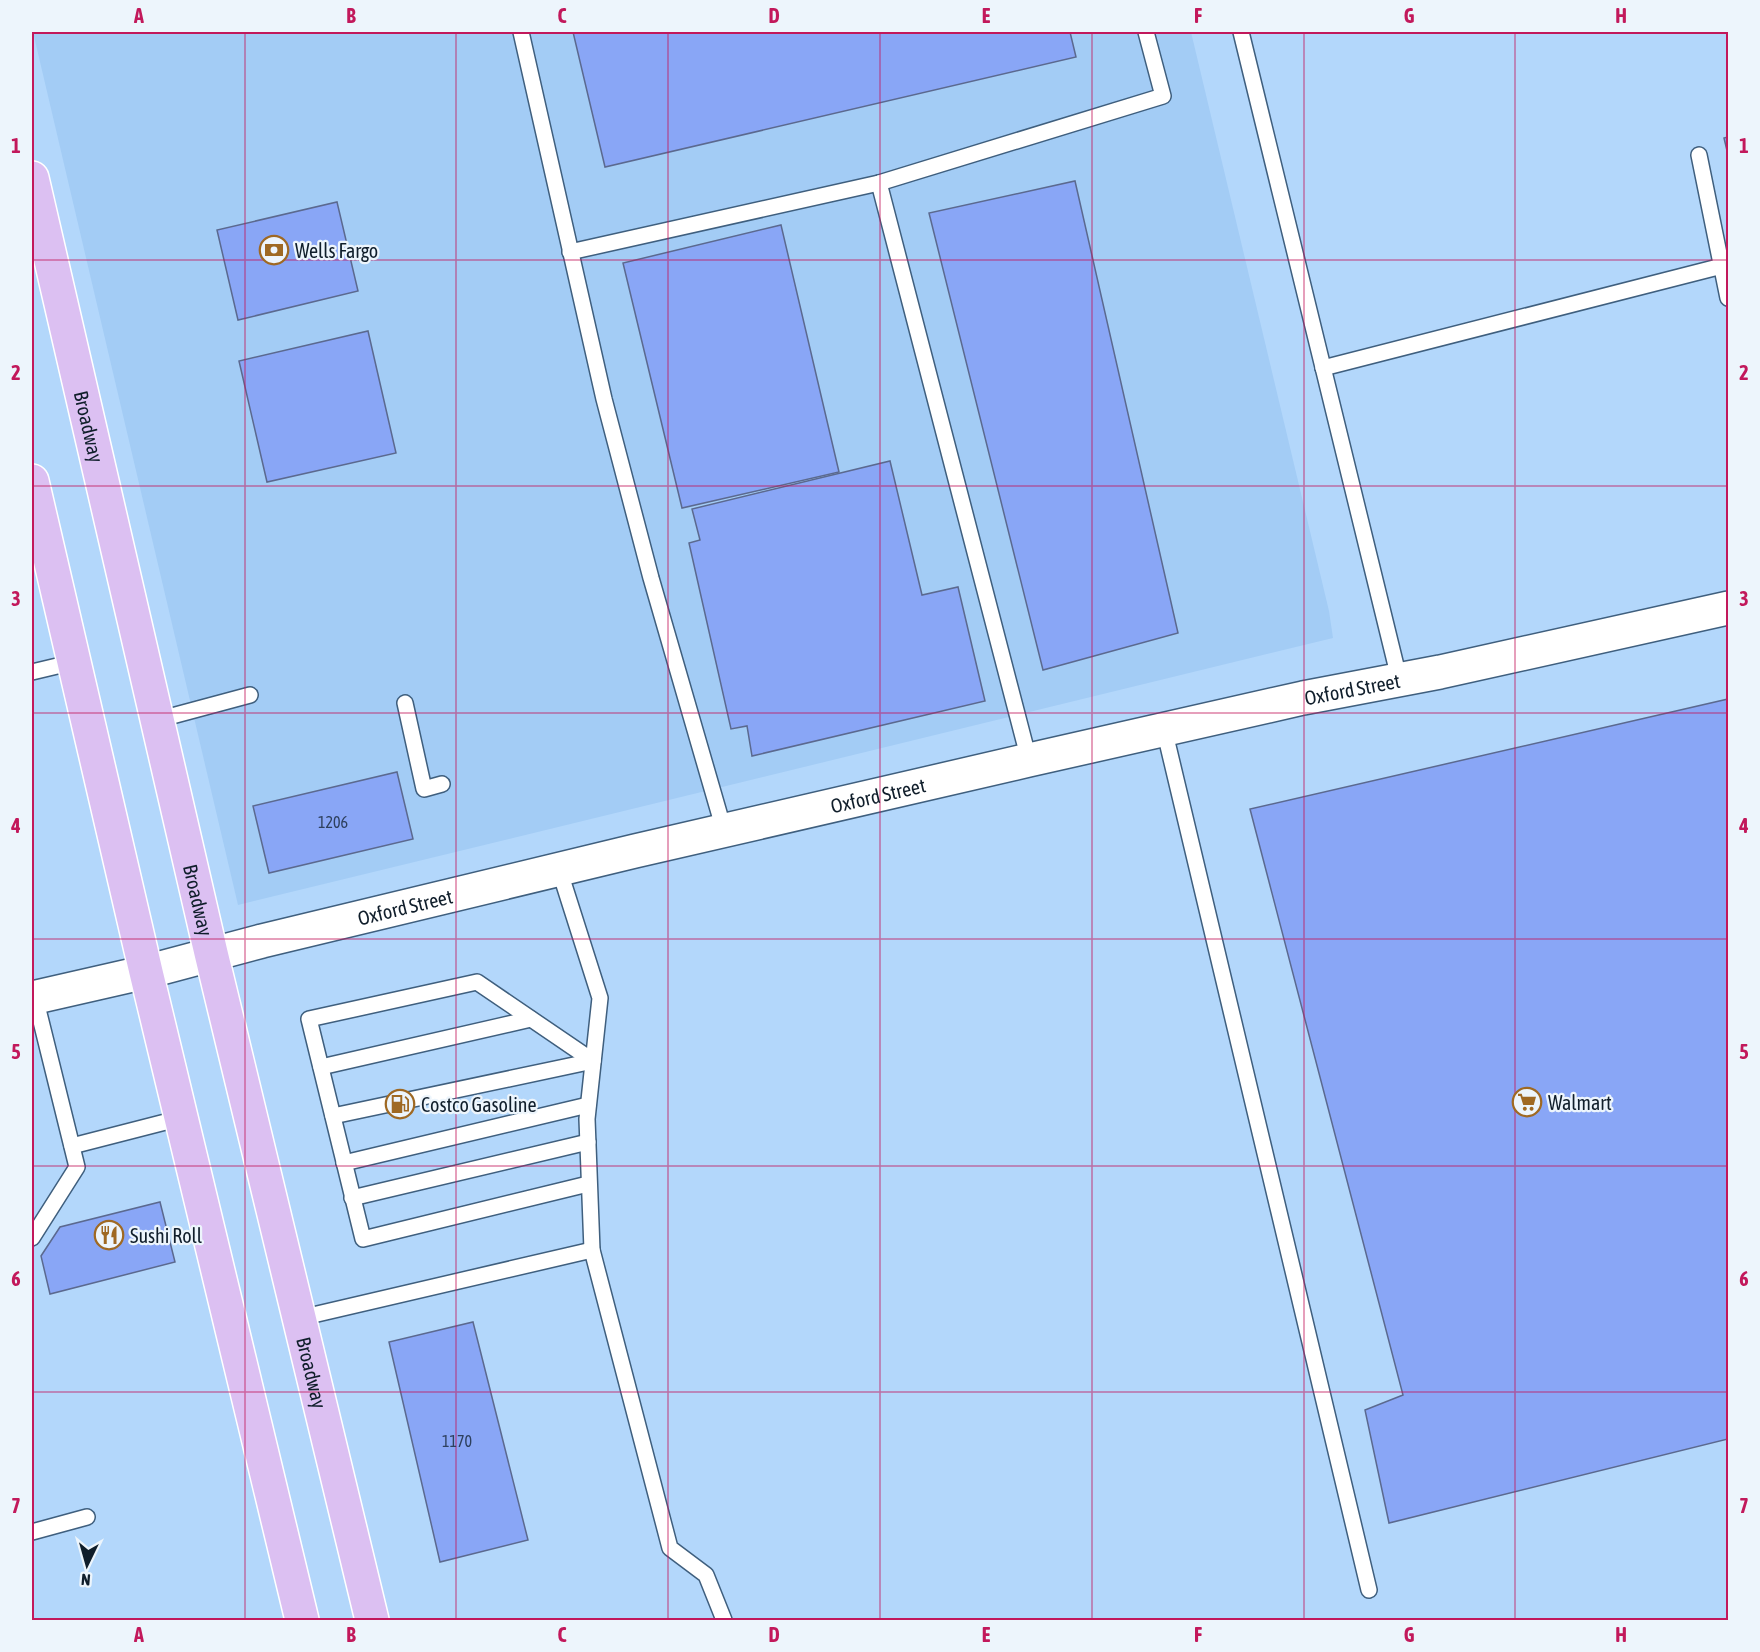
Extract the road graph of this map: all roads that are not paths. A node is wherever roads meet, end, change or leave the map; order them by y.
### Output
1 (521, 32) edge
2 (1146, 32) edge
3 (1241, 32) edge
4 (1699, 155) dead end
5 (32, 178) edge
6 (879, 183) junction
7 (570, 252) junction
8 (1722, 266) junction
9 (1728, 298) edge
10 (1323, 368) junction
11 (32, 481) edge
12 (1728, 608) edge
13 (74, 662) junction
14 (32, 672) edge
15 (1399, 678) junction
16 (250, 695) dead end
17 (405, 703) dead end
18 (157, 720) junction
19 (1164, 729) junction
20 (1029, 760) junction
21 (442, 784) dead end
22 (724, 830) junction
23 (560, 869) junction
24 (211, 954) junction
25 (146, 972) junction
26 (33, 998) edge
27 (531, 1019) junction
28 (593, 1061) junction
29 (321, 1067) junction
30 (588, 1106) junction
31 (333, 1116) junction
32 (181, 1118) junction
33 (588, 1142) junction
34 (72, 1146) junction
35 (344, 1163) junction
36 (588, 1184) junction
37 (352, 1198) junction
38 (32, 1238) edge
39 (592, 1250) junction
40 (300, 1318) junction
41 (87, 1517) dead end
42 (32, 1532) edge
43 (1368, 1590) dead end
44 (302, 1620) edge
45 (372, 1620) edge
46 (724, 1620) edge

1 - 7 lane
2 - 6 lane
3 - 10 lane
4 - 8 lane
5 - 18 main road, Broadway
6 - 7 lane
6 - 20 lane
7 - 22 lane
8 - 9 lane
8 - 10 lane
10 - 15 lane
11 - 13 main road
12 - 15 street, Oxford Street
13 - 14 lane
13 - 25 main road
15 - 19 street, Oxford Street
16 - 18 lane
17 - 21 lane
18 - 24 main road, Broadway
19 - 20 street, Oxford Street
19 - 43 lane
20 - 22 street, Oxford Street
22 - 23 street, Oxford Street
23 - 24 street, Oxford Street
23 - 28 lane
24 - 25 street, Oxford Street
24 - 40 main road, Broadway
25 - 26 street, Oxford Street
25 - 32 main road
26 - 34 lane
27 - 28 lane
27 - 29 lane
27 - 29 lane
28 - 30 lane
28 - 31 lane
29 - 31 lane
30 - 33 lane
30 - 35 lane
31 - 35 lane
32 - 34 lane
32 - 44 main road
33 - 36 lane
33 - 37 lane
34 - 38 lane
35 - 37 lane
36 - 37 lane
36 - 39 lane
39 - 40 lane
39 - 46 lane
40 - 45 main road, Broadway
41 - 42 lane

